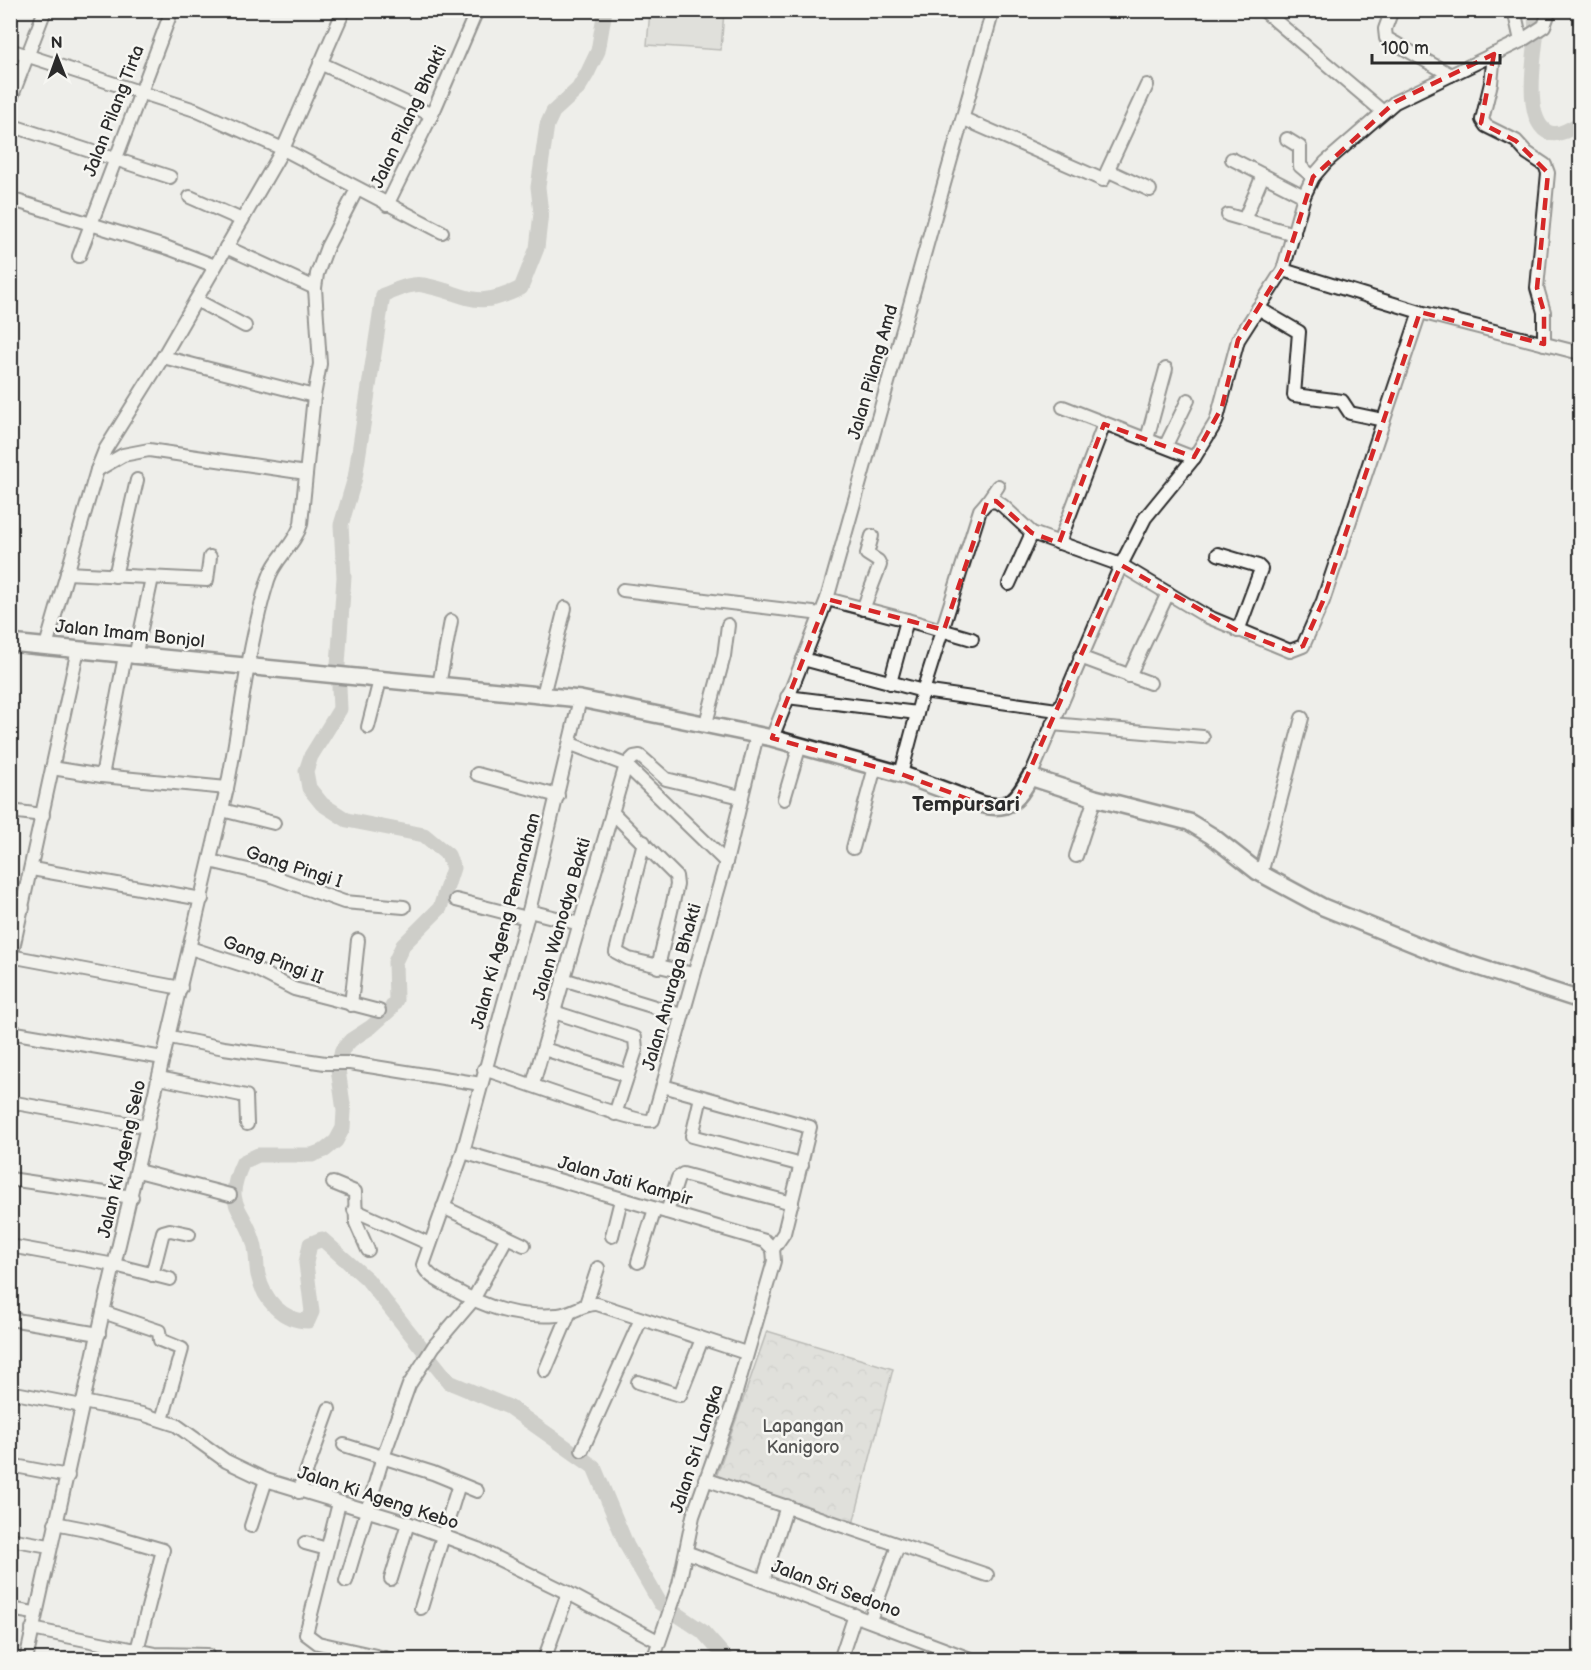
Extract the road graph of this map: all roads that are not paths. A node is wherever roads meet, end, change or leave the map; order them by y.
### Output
1 (45, 10) edge
2 (172, 10) edge
3 (344, 10) edge
4 (477, 10) edge
5 (993, 10) edge
6 (1263, 10) edge
7 (1392, 10) edge
8 (1507, 10) edge
9 (1550, 10) edge
10 (1525, 37) junction
11 (10, 50) edge
12 (1494, 54) junction
13 (28, 56) junction
14 (320, 63) junction
15 (1451, 75) junction
16 (1147, 85) dead end
17 (139, 93) junction
18 (10, 101) edge
19 (1383, 111) junction
20 (432, 115) junction
21 (964, 119) junction
22 (10, 125) edge
23 (1287, 139) dead end
24 (283, 149) junction
25 (115, 158) junction
26 (1232, 159) dead end
27 (1109, 171) junction
28 (1263, 175) junction
29 (170, 177) dead end
30 (1313, 177) junction
31 (357, 189) junction
32 (1150, 190) dead end
33 (1304, 196) junction
34 (190, 197) dead end
35 (10, 199) edge
36 (387, 205) junction
37 (1228, 215) dead end
38 (242, 220) junction
39 (1244, 220) junction
40 (91, 224) junction
41 (442, 232) dead end
42 (1294, 234) junction
43 (226, 247) junction
44 (79, 256) dead end
45 (215, 266) junction
46 (1283, 270) junction
47 (315, 288) junction
48 (196, 300) junction
49 (1258, 308) junction
50 (1420, 312) junction
51 (245, 326) dead end
52 (1544, 344) junction
53 (1581, 353) edge
54 (163, 357) junction
55 (1166, 369) dead end
56 (314, 396) junction
57 (1188, 400) dead end
58 (1063, 407) dead end
59 (1383, 420) junction
60 (1104, 424) junction
61 (1147, 439) junction
62 (1166, 445) junction
63 (1194, 458) junction
64 (97, 470) junction
65 (306, 473) junction
66 (137, 480) dead end
67 (998, 486) dead end
68 (987, 502) junction
69 (1032, 532) junction
70 (872, 536) dead end
71 (1059, 543) junction
72 (1218, 554) dead end
73 (210, 557) dead end
74 (1121, 565) junction
75 (67, 573) junction
76 (114, 576) junction
77 (152, 578) junction
78 (1009, 584) dead end
79 (623, 590) dead end
80 (1168, 593) junction
81 (826, 599) junction
82 (565, 608) dead end
83 (863, 609) junction
84 (821, 614) junction
85 (907, 620) junction
86 (451, 621) dead end
87 (728, 625) dead end
88 (944, 630) junction
89 (1238, 632) junction
90 (972, 639) dead end
91 (10, 643) edge
92 (46, 646) junction
93 (78, 649) junction
94 (130, 656) junction
95 (1080, 657) junction
96 (803, 659) junction
97 (246, 665) junction
98 (1129, 676) junction
99 (380, 680) junction
100 (890, 683) junction
101 (1150, 683) dead end
102 (440, 684) junction
103 (923, 691) junction
104 (543, 695) junction
105 (787, 697) junction
106 (580, 699) junction
107 (1057, 710) junction
108 (917, 713) junction
109 (1302, 718) dead end
110 (706, 723) junction
111 (1052, 724) junction
112 (368, 727) dead end
113 (757, 735) junction
114 (1203, 737) dead end
115 (772, 738) junction
116 (570, 744) junction
117 (800, 746) junction
118 (626, 765) junction
119 (875, 767) junction
120 (52, 768) junction
121 (477, 774) dead end
122 (901, 774) junction
123 (102, 776) junction
124 (1030, 777) junction
125 (227, 788) junction
126 (558, 796) junction
127 (741, 797) junction
128 (1095, 798) junction
129 (784, 799) dead end
130 (222, 810) junction
131 (10, 811) edge
132 (612, 812) junction
133 (43, 815) junction
134 (274, 823) dead end
135 (644, 842) junction
136 (853, 848) dead end
137 (1076, 856) dead end
138 (210, 861) junction
139 (726, 862) junction
140 (32, 869) junction
141 (1261, 874) junction
142 (202, 899) junction
143 (456, 900) dead end
144 (17, 907) edge
145 (404, 907) dead end
146 (528, 914) junction
147 (580, 924) junction
148 (357, 940) dead end
149 (190, 948) junction
150 (11, 958) edge
151 (658, 967) junction
152 (693, 974) junction
153 (563, 979) junction
154 (181, 988) junction
155 (1581, 1000) edge
156 (351, 1005) junction
157 (379, 1011) dead end
158 (554, 1012) junction
159 (681, 1015) junction
160 (10, 1032) edge
161 (170, 1037) junction
162 (544, 1049) junction
163 (163, 1058) junction
164 (484, 1069) junction
165 (626, 1075) junction
166 (159, 1078) junction
167 (481, 1084) junction
168 (533, 1084) junction
169 (663, 1086) junction
170 (701, 1097) junction
171 (10, 1102) edge
172 (615, 1114) junction
173 (247, 1124) dead end
174 (148, 1127) junction
175 (463, 1152) junction
176 (802, 1165) junction
177 (138, 1171) junction
178 (10, 1179) edge
179 (333, 1183) dead end
180 (230, 1195) dead end
181 (132, 1197) junction
182 (621, 1200) junction
183 (792, 1203) junction
184 (443, 1207) junction
185 (354, 1210) junction
186 (661, 1210) junction
187 (378, 1222) junction
188 (189, 1234) dead end
189 (612, 1236) dead end
190 (507, 1237) junction
191 (430, 1244) junction
192 (524, 1245) dead end
193 (10, 1246) edge
194 (773, 1249) junction
195 (638, 1262) dead end
196 (115, 1265) junction
197 (598, 1268) dead end
198 (152, 1275) junction
199 (170, 1279) dead end
200 (473, 1300) junction
201 (586, 1304) junction
202 (103, 1312) junction
203 (570, 1314) junction
204 (641, 1318) junction
205 (10, 1319) edge
206 (99, 1334) junction
207 (702, 1339) junction
208 (746, 1353) junction
209 (545, 1371) dead end
210 (638, 1382) dead end
211 (10, 1392) edge
212 (83, 1404) junction
213 (329, 1408) dead end
214 (162, 1420) junction
215 (344, 1445) dead end
216 (582, 1450) dead end
217 (383, 1457) junction
218 (10, 1465) edge
219 (68, 1476) junction
220 (705, 1479) junction
221 (266, 1480) junction
222 (459, 1484) junction
223 (299, 1491) junction
224 (477, 1491) dead end
225 (339, 1503) junction
226 (787, 1506) junction
227 (367, 1510) junction
228 (55, 1523) junction
229 (408, 1523) junction
230 (251, 1526) dead end
231 (443, 1538) junction
232 (10, 1539) edge
233 (305, 1543) dead end
234 (49, 1545) junction
235 (898, 1546) junction
236 (327, 1549) junction
237 (686, 1552) junction
238 (987, 1575) dead end
239 (391, 1579) dead end
240 (346, 1581) dead end
241 (763, 1581) junction
242 (568, 1593) junction
243 (421, 1608) dead end
244 (10, 1609) edge
245 (34, 1613) junction
246 (855, 1615) junction
247 (870, 1620) junction
248 (32, 1629) junction
249 (658, 1641) junction
250 (137, 1650) junction
251 (207, 1655) dead end
252 (953, 1656) edge
253 (26, 1659) edge
254 (394, 1659) edge
255 (544, 1659) edge
256 (652, 1659) edge
257 (840, 1659) edge
258 (973, 1659) edge

1 - 13 street
2 - 17 street, Jalan Pilang Tirta
3 - 14 street
4 - 20 street, Jalan Pilang Bhakti
5 - 21 street, Jalan Pilang Amd
6 - 19 street
7 - 15 street
8 - 10 street
9 - 10 street
10 - 12 street
11 - 13 street
12 - 15 street
12 - 52 street
13 - 17 street
13 - 18 street
14 - 20 street
14 - 24 street
15 - 19 street
16 - 27 street
17 - 24 street
17 - 25 street, Jalan Pilang Tirta
19 - 30 street
20 - 36 street, Jalan Pilang Bhakti
21 - 27 street
21 - 81 street, Jalan Pilang Amd
22 - 25 street
23 - 30 street
24 - 31 street
24 - 38 street
25 - 29 street
25 - 40 street, Jalan Pilang Tirta
26 - 28 street
27 - 32 street
28 - 33 street
28 - 39 street
30 - 33 street
31 - 36 street
31 - 47 street, Jalan Ki Ageng Selo
33 - 42 street
34 - 38 street
35 - 40 street
36 - 41 street
37 - 39 street
38 - 43 street
39 - 42 street
40 - 44 street, Jalan Pilang Tirta
40 - 45 street
42 - 46 street
43 - 45 street
43 - 47 street
45 - 48 street
46 - 49 street
46 - 50 street
47 - 56 street, Jalan Ki Ageng Selo
48 - 51 street
48 - 54 street
49 - 59 street
49 - 63 street
50 - 52 street
50 - 59 street
52 - 53 street
54 - 56 street
54 - 64 street
55 - 61 street
56 - 65 street, Jalan Ki Ageng Selo
57 - 62 street
58 - 60 street
59 - 89 street
60 - 61 street
60 - 71 street
61 - 62 street
62 - 63 street
63 - 74 street
64 - 65 street
64 - 75 street
65 - 97 street, Jalan Ki Ageng Selo
66 - 76 street
67 - 68 street
68 - 69 street
68 - 88 street
69 - 71 street
69 - 78 street
70 - 83 street
71 - 74 street
72 - 89 street
73 - 77 street
74 - 80 street
74 - 95 street
75 - 76 street
75 - 92 street
76 - 77 street
77 - 94 street
79 - 84 street
80 - 89 street
80 - 98 street
81 - 83 street
81 - 84 street, Jalan Pilang Amd
82 - 104 street
83 - 85 street
84 - 96 street, Jalan Pilang Amd
85 - 88 street
85 - 100 street
86 - 102 street
87 - 110 street
88 - 90 street
88 - 103 street
91 - 92 main road, Jalan Imam Bonjol
92 - 93 main road, Jalan Imam Bonjol
93 - 94 main road, Jalan Imam Bonjol
93 - 120 street
94 - 97 main road, Jalan Imam Bonjol
94 - 123 street
95 - 98 street
95 - 107 street
96 - 100 street
96 - 105 street, Jalan Pilang Amd
97 - 99 main road, Jalan Imam Bonjol
97 - 125 street, Jalan Ki Ageng Selo
98 - 101 street
99 - 102 main road, Jalan Imam Bonjol
99 - 112 street
100 - 103 street
102 - 104 main road, Jalan Imam Bonjol
103 - 107 street
103 - 108 street
104 - 106 main road, Jalan Imam Bonjol
105 - 108 street
105 - 115 street, Jalan Pilang Amd
106 - 110 main road, Jalan Imam Bonjol
106 - 116 street, Jalan Ki Ageng Pemanahan
107 - 111 street
108 - 122 street
109 - 141 street
110 - 113 main road, Jalan Imam Bonjol
111 - 114 street
111 - 124 street
113 - 115 main road, Jalan Imam Bonjol
113 - 127 street, Jalan Anuraga Bhakti
115 - 117 main road, Jalan Imam Bonjol
116 - 118 street
116 - 126 street, Jalan Ki Ageng Pemanahan
117 - 119 main road, Jalan Imam Bonjol
117 - 129 street
118 - 127 street
118 - 132 street, Jalan Wanodya Bakti
118 - 139 street
119 - 122 main road, Jalan Imam Bonjol
119 - 136 street
120 - 123 street
120 - 133 street
121 - 126 street
122 - 124 main road, Jalan Imam Bonjol
123 - 125 street
124 - 128 main road
125 - 130 street, Jalan Ki Ageng Selo
126 - 146 street, Jalan Ki Ageng Pemanahan
127 - 139 street, Jalan Anuraga Bhakti
128 - 137 street
128 - 141 main road
130 - 134 street
130 - 138 street, Jalan Ki Ageng Selo
131 - 133 street
132 - 135 street
132 - 147 street, Jalan Wanodya Bakti
133 - 140 street
135 - 151 street
135 - 151 street
138 - 142 street, Jalan Ki Ageng Selo
138 - 145 street, Gang Pingi I
139 - 152 street, Jalan Anuraga Bhakti
140 - 142 street
140 - 144 street
141 - 155 main road
142 - 149 street, Jalan Ki Ageng Selo
143 - 146 street
144 - 150 street
146 - 147 street
146 - 164 street, Jalan Ki Ageng Pemanahan
147 - 153 street, Jalan Wanodya Bakti
148 - 156 street
149 - 154 street, Jalan Ki Ageng Selo
149 - 156 street, Gang Pingi II
150 - 154 street
151 - 152 street
152 - 159 street, Jalan Anuraga Bhakti
153 - 158 street, Jalan Wanodya Bakti
153 - 159 street
154 - 161 street, Jalan Ki Ageng Selo
156 - 157 street, Gang Pingi II
158 - 162 street, Jalan Wanodya Bakti
158 - 165 street
159 - 169 street, Jalan Anuraga Bhakti
160 - 163 street
161 - 163 street, Jalan Ki Ageng Selo
161 - 167 street
162 - 165 street
162 - 168 street, Jalan Wanodya Bakti
163 - 166 street, Jalan Ki Ageng Selo
164 - 167 street, Jalan Ki Ageng Pemanahan
164 - 168 street
165 - 172 street
166 - 173 street
166 - 174 street, Jalan Ki Ageng Selo
167 - 175 street, Jalan Ki Ageng Pemanahan
168 - 172 street
169 - 170 street
169 - 172 street, Jalan Anuraga Bhakti
170 - 176 street, Jalan Sri Langka
170 - 176 street
171 - 174 street
174 - 177 street, Jalan Ki Ageng Selo
175 - 182 street, Jalan Jati Kampir
175 - 184 street, Jalan Ki Ageng Pemanahan
176 - 183 street, Jalan Sri Langka
177 - 180 street
177 - 181 street, Jalan Ki Ageng Selo
178 - 181 street
179 - 185 street
181 - 196 street, Jalan Ki Ageng Selo
182 - 186 street, Jalan Jati Kampir
182 - 189 street
183 - 186 street
183 - 194 street, Jalan Sri Langka
184 - 190 street
184 - 191 street, Jalan Ki Ageng Pemanahan
185 - 187 street
185 - 187 street
186 - 194 street, Jalan Jati Kampir
186 - 195 street
187 - 191 street
188 - 198 street
190 - 192 street
190 - 200 street
191 - 200 street, Jalan Ki Ageng Pemanahan
193 - 196 street
194 - 208 street, Jalan Sri Langka
196 - 198 street
196 - 202 street, Jalan Ki Ageng Selo
197 - 201 street
198 - 199 street
200 - 203 street
200 - 217 street
201 - 203 street
201 - 204 street
202 - 206 street, Jalan Ki Ageng Selo
202 - 214 street
203 - 209 street
204 - 207 street
204 - 216 street
205 - 206 street
206 - 212 street, Jalan Ki Ageng Selo
207 - 208 street
207 - 210 street
208 - 220 street, Jalan Sri Langka
211 - 212 street, Jalan Ki Ageng Kebo
212 - 214 street, Jalan Ki Ageng Kebo
212 - 219 street, Jalan Ki Ageng Selo
213 - 223 street
214 - 221 street, Jalan Ki Ageng Kebo
215 - 217 street
217 - 222 street
217 - 227 street
218 - 219 street
219 - 228 street, Jalan Ki Ageng Selo
220 - 226 street
220 - 237 street, Jalan Sri Langka
221 - 223 street, Jalan Ki Ageng Kebo
221 - 230 street
222 - 224 street
222 - 231 street
223 - 225 street, Jalan Ki Ageng Kebo
225 - 227 street, Jalan Ki Ageng Kebo
225 - 236 street
226 - 235 street
226 - 241 street
227 - 229 street, Jalan Ki Ageng Kebo
227 - 240 street
228 - 234 street, Jalan Ki Ageng Selo
228 - 250 street
229 - 231 street, Jalan Ki Ageng Kebo
229 - 239 street
231 - 242 street, Jalan Ki Ageng Kebo
231 - 243 street
232 - 234 street
233 - 236 street
234 - 245 street, Jalan Ki Ageng Selo
235 - 238 street
235 - 247 street
236 - 254 street
237 - 241 street, Jalan Sri Sedono
237 - 249 street, Jalan Sri Langka
241 - 246 street, Jalan Sri Sedono
242 - 249 street, Jalan Ki Ageng Kebo
242 - 255 street
244 - 245 street
245 - 248 street, Jalan Ki Ageng Selo
246 - 247 street, Jalan Sri Sedono
246 - 257 street
247 - 252 street, Jalan Sri Sedono
248 - 250 street
248 - 253 street, Jalan Ki Ageng Selo
249 - 256 street, Jalan Sri Langka
250 - 251 street
252 - 258 street, Jalan Sri Sedono

